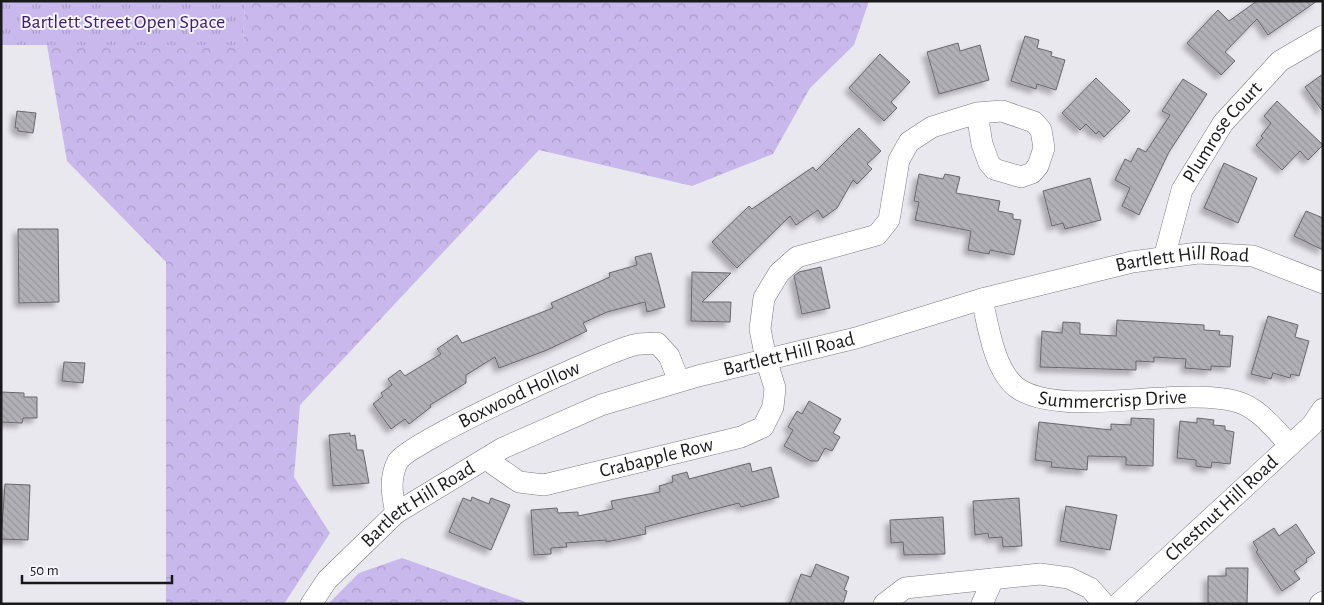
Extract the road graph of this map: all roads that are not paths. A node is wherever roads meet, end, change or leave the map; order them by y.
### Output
1 (1323, 36) edge
2 (977, 114) dead end
3 (1164, 258) junction
4 (1323, 283) edge
5 (982, 299) junction
6 (766, 359) junction
7 (679, 382) junction
8 (1323, 409) edge
9 (1290, 445) junction
10 (486, 459) junction
11 (396, 513) junction
12 (993, 579) junction
13 (311, 604) edge
14 (884, 604) edge
15 (982, 604) edge
16 (1104, 604) edge
17 (1118, 604) edge

1 - 3 street, Plumrose Court
2 - 6 street, Crabapple Row
3 - 4 street, Bartlett Hill Road
3 - 5 street, Bartlett Hill Road
5 - 6 street, Bartlett Hill Road
5 - 9 street, Summercrisp Drive
6 - 7 street, Bartlett Hill Road
6 - 10 street, Crabapple Row
7 - 10 street, Bartlett Hill Road
7 - 11 street, Boxwood Hollow
8 - 9 street, Chestnut Hill Road
9 - 17 street, Chestnut Hill Road
10 - 11 street, Bartlett Hill Road
11 - 13 street, Bartlett Hill Road
12 - 14 street
12 - 15 street
12 - 16 street

